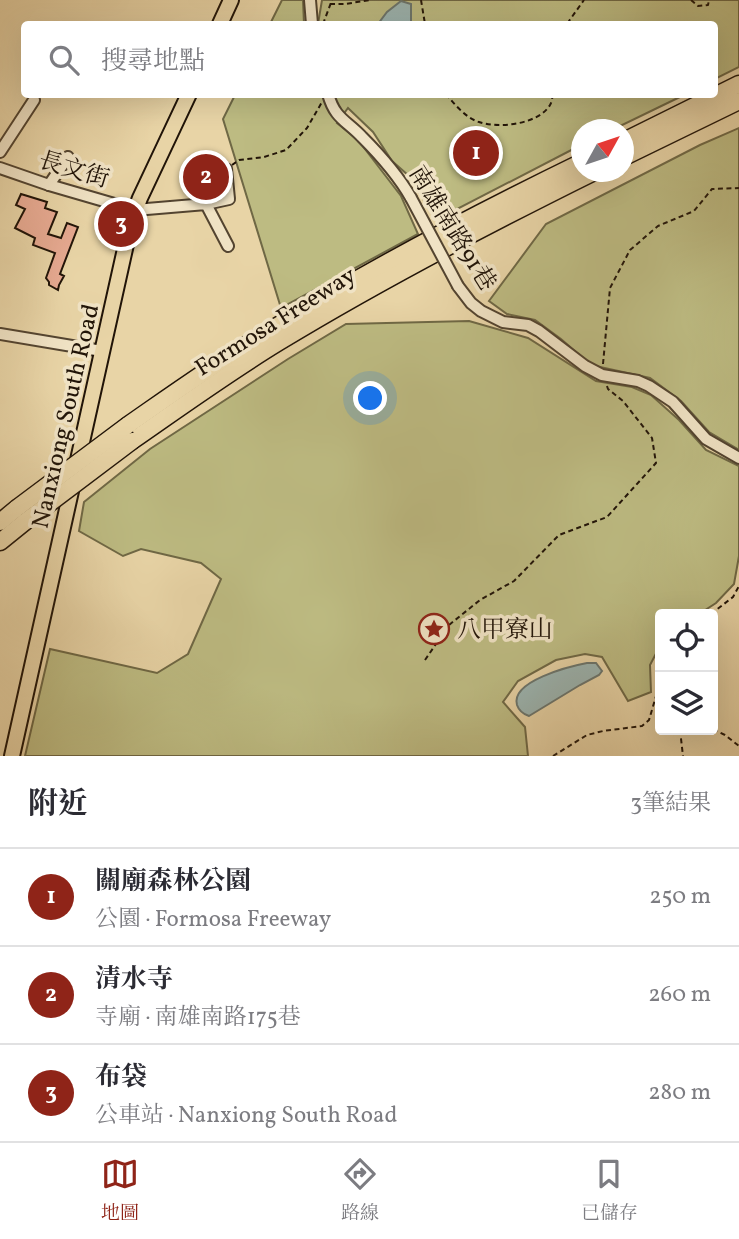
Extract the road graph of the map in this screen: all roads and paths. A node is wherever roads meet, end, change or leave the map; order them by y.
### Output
1 (231, 0) edge
2 (310, 0) edge
3 (332, 0) edge
4 (370, 0) edge
5 (421, 0) edge
6 (584, 0) edge
7 (691, 0) edge
8 (709, 0) edge
9 (330, 4) junction
10 (221, 21) edge
11 (312, 21) edge
12 (324, 21) edge
13 (424, 21) edge
14 (569, 21) edge
15 (739, 76) edge
16 (739, 84) edge
17 (718, 86) edge
18 (718, 95) edge
19 (187, 98) edge
20 (324, 98) edge
21 (328, 98) edge
22 (449, 98) edge
23 (552, 98) edge
24 (698, 98) edge
25 (712, 98) edge
26 (34, 100) dead end
27 (739, 101) edge
28 (688, 110) junction
29 (634, 136) edge
30 (0, 152) edge
31 (634, 152) edge
32 (68, 158) dead end
33 (571, 167) edge
34 (0, 168) edge
35 (226, 169) joint
36 (574, 182) edge
37 (50, 185) junction
38 (739, 188) edge
39 (206, 204) junction
40 (135, 210) junction
41 (229, 246) dead end
42 (0, 334) edge
43 (102, 351) junction
44 (602, 375) junction
45 (130, 433) junction
46 (739, 458) edge
47 (21, 514) junction
48 (0, 522) edge
49 (0, 542) edge
50 (739, 586) edge
51 (717, 609) edge
52 (425, 660) dead end
53 (655, 702) edge
54 (718, 732) edge
55 (681, 735) edge
56 (739, 746) edge
57 (12, 756) edge
58 (553, 756) edge
59 (683, 756) edge

1 - 10 main road
2 - 11 street
3 - 9 path
4 - 9 path
5 - 13 path
6 - 14 path
7 - 8 path
9 - 12 path
15 - 17 highway
16 - 18 highway
19 - 40 main road, Nanxiong South Road
20 - 35 path
21 - 44 street, 南雄南路91巷, bridge
22 - 23 path
24 - 28 highway
25 - 28 highway
26 - 30 street
27 - 31 highway
28 - 29 highway
32 - 37 street
33 - 45 highway, Formosa Freeway
34 - 37 street, 長文街
35 - 39 street
36 - 45 highway, Formosa Freeway
37 - 40 street, 長文街
38 - 44 path
39 - 40 street
39 - 41 street
40 - 43 main road, Nanxiong South Road
42 - 43 street
43 - 57 main road, Nanxiong South Road
44 - 46 street
44 - 52 path
45 - 47 highway, Formosa Freeway, bridge
47 - 48 highway, Formosa Freeway
47 - 49 highway, Formosa Freeway
50 - 51 path
53 - 58 path
54 - 56 path
55 - 59 path

